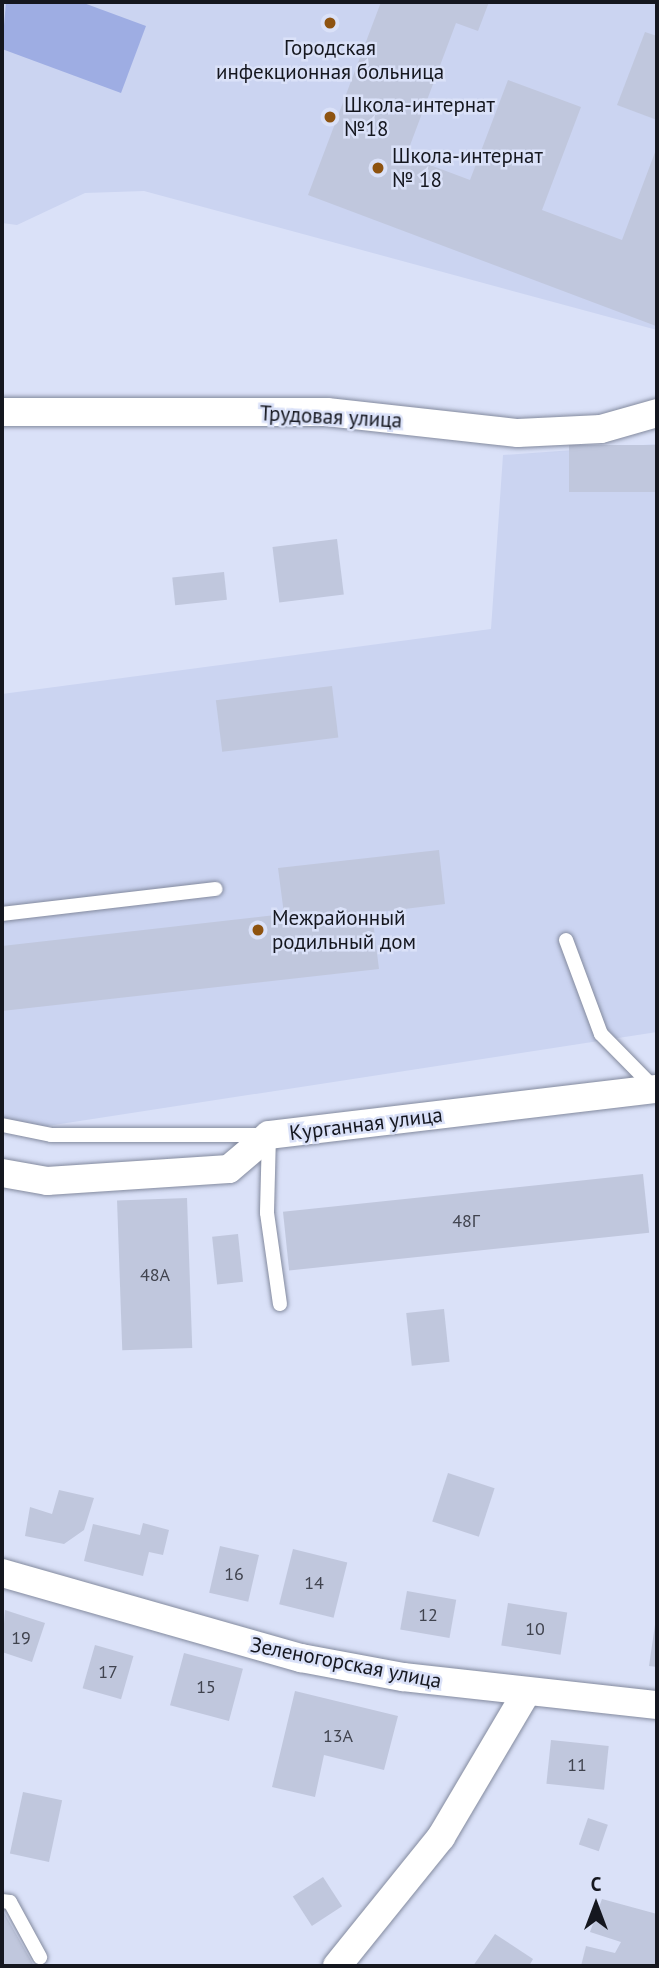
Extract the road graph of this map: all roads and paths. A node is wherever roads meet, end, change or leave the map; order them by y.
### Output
1 (2, 412) edge
2 (657, 413) edge
3 (216, 889) dead end
4 (2, 914) edge
5 (566, 940) dead end
6 (657, 1089) edge
7 (2, 1125) edge
8 (270, 1135) junction
9 (2, 1173) edge
10 (280, 1304) dead end
11 (2, 1573) edge
12 (526, 1693) junction
13 (657, 1706) edge
14 (2, 1901) edge
15 (40, 1957) dead end
16 (337, 1966) edge

1 - 2 street, Трудовая улица
3 - 4 lane
5 - 6 lane
6 - 8 street, Курганная улица
7 - 8 lane
8 - 9 street, Курганная улица
8 - 10 lane
11 - 12 street, Зеленогорская улица
12 - 13 street, Зеленогорская улица
12 - 16 street
14 - 15 lane

